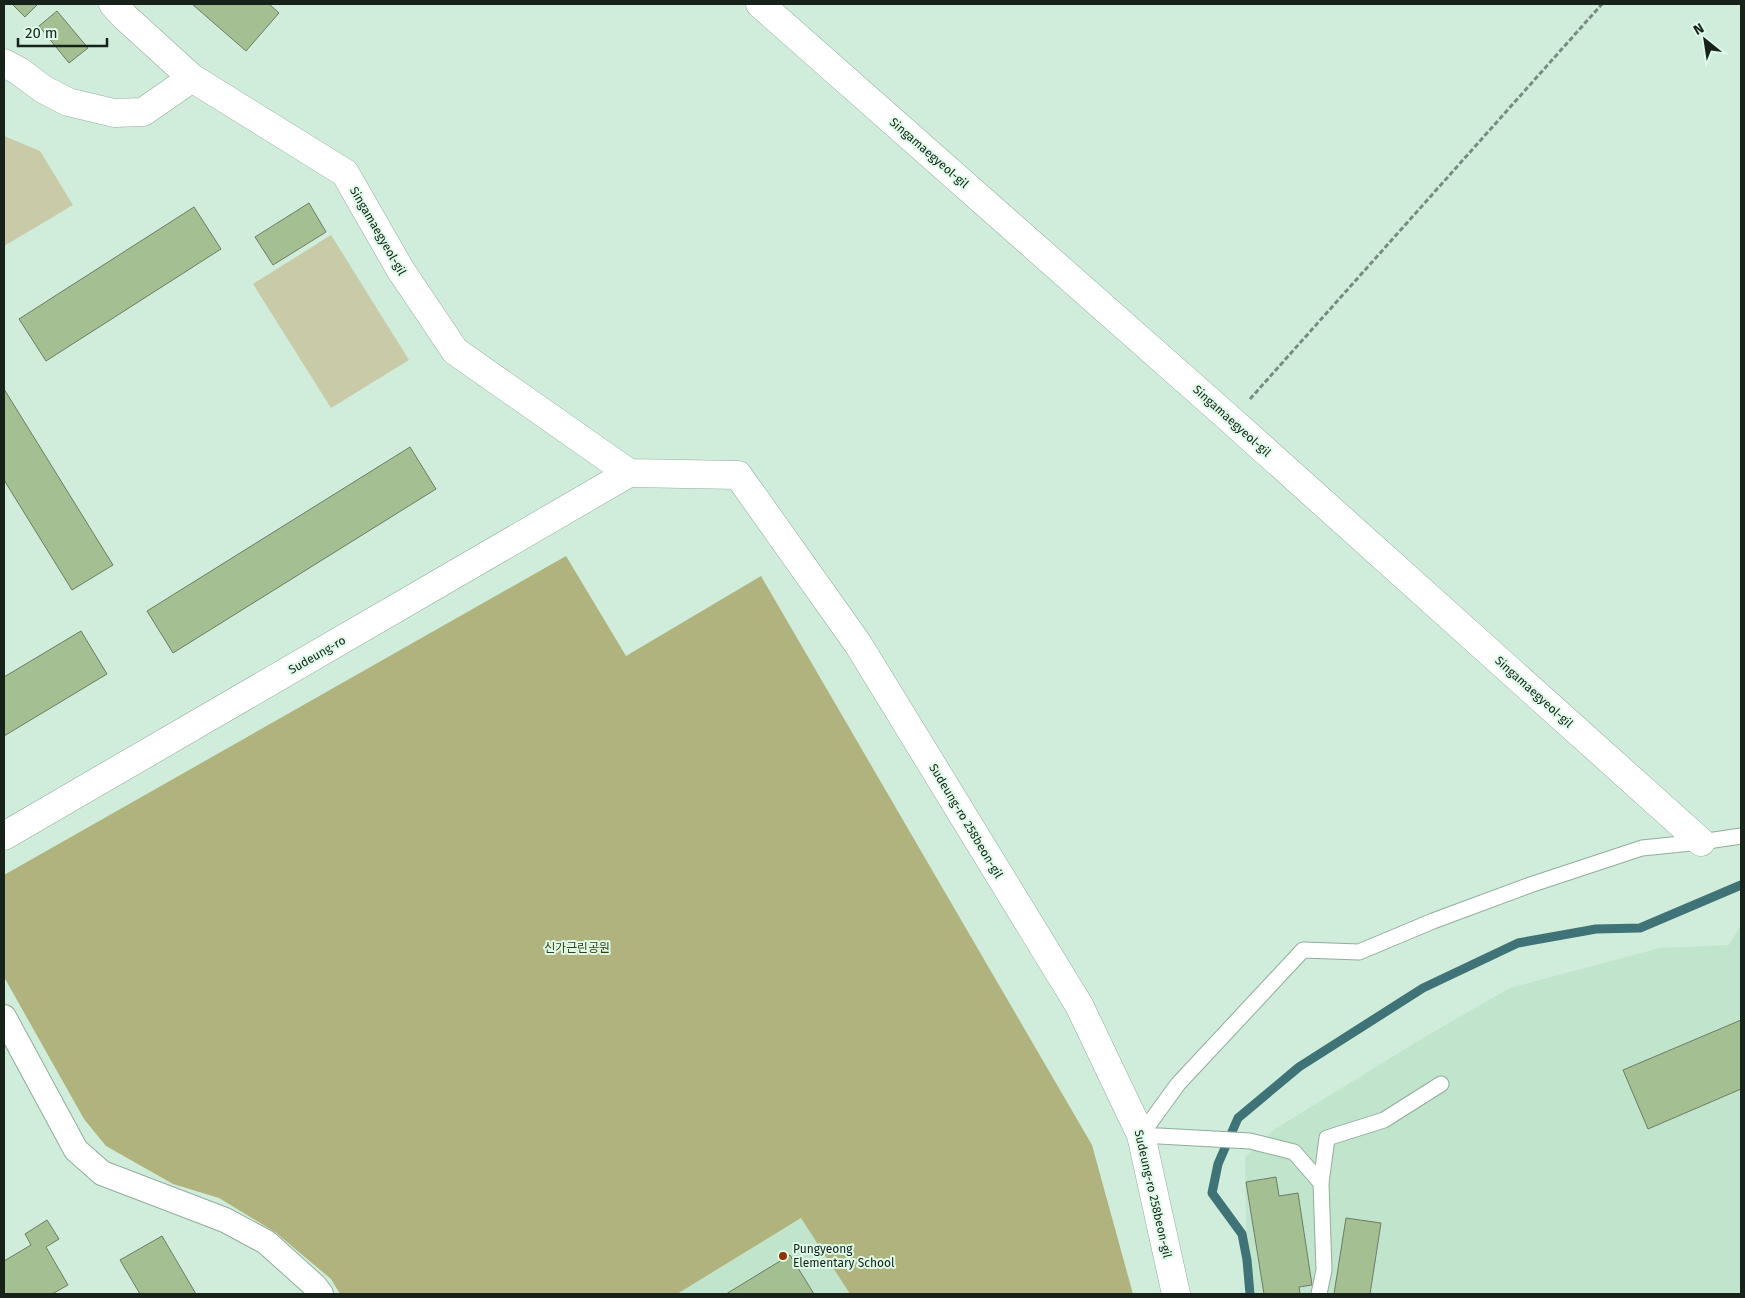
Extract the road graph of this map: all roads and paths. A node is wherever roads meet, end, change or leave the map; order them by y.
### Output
1 (113, 4) edge
2 (760, 4) edge
3 (1602, 4) edge
4 (4, 63) edge
5 (192, 78) junction
6 (1231, 420) junction
7 (629, 473) junction
8 (4, 836) edge
9 (1741, 836) edge
10 (1701, 842) junction
11 (4, 1017) edge
12 (1441, 1084) dead end
13 (1141, 1135) junction
14 (1321, 1183) junction
15 (321, 1294) edge
16 (1176, 1294) edge
17 (1318, 1294) edge

1 - 5 street, Singamaegyeol-gil
2 - 6 street, Singamaegyeol-gil
3 - 6 path
4 - 5 street
5 - 7 street, Singamaegyeol-gil
6 - 10 street, Singamaegyeol-gil
7 - 8 street, Sudeung-ro
7 - 13 street, Sudeung-ro 258beon-gil
9 - 10 lane
10 - 13 lane
11 - 15 street
12 - 14 lane
13 - 14 lane
13 - 16 street, Sudeung-ro 258beon-gil
14 - 17 lane

